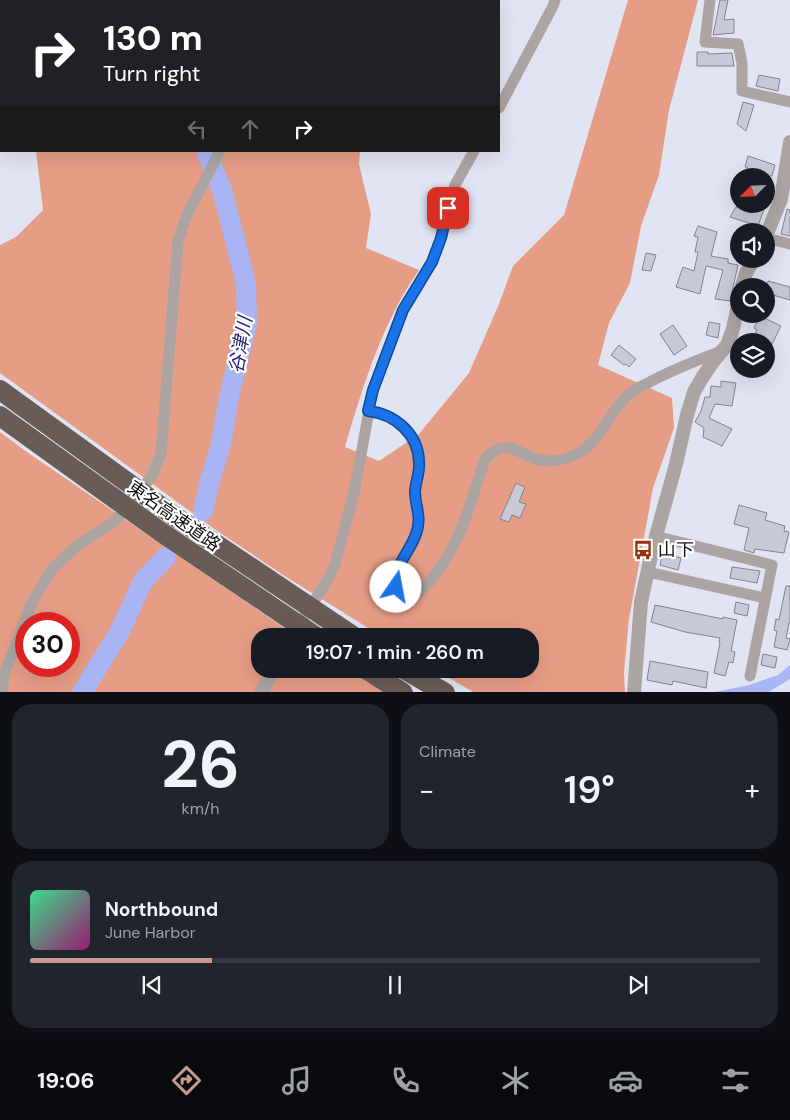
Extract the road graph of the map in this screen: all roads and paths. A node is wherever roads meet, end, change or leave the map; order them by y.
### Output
1 (555, 0) edge
2 (710, 0) edge
3 (790, 102) edge
4 (500, 106) edge
5 (790, 142) edge
6 (219, 152) edge
7 (473, 152) edge
8 (772, 223) edge
9 (775, 240) edge
10 (790, 244) edge
11 (735, 323) edge
12 (722, 351) junction
13 (0, 390) edge
14 (368, 411) junction
15 (0, 416) edge
16 (655, 536) junction
17 (648, 572) junction
18 (765, 598) junction
19 (297, 628) edge
20 (303, 628) edge
21 (341, 628) edge
22 (750, 676) dead end
23 (269, 678) edge
24 (380, 678) edge
25 (420, 678) edge
26 (2, 692) edge
27 (261, 692) edge
28 (403, 692) edge
29 (445, 692) edge
30 (634, 692) edge

1 - 4 street
2 - 3 street
5 - 8 street
6 - 26 street
7 - 14 street
9 - 10 street
11 - 12 street
12 - 14 street
12 - 16 street
13 - 21 highway, 東名高速道路
14 - 19 street
15 - 20 highway, 東名高速道路
16 - 17 street
16 - 18 street
17 - 18 street
17 - 30 street
18 - 22 street
23 - 27 street
24 - 28 highway
25 - 29 highway

